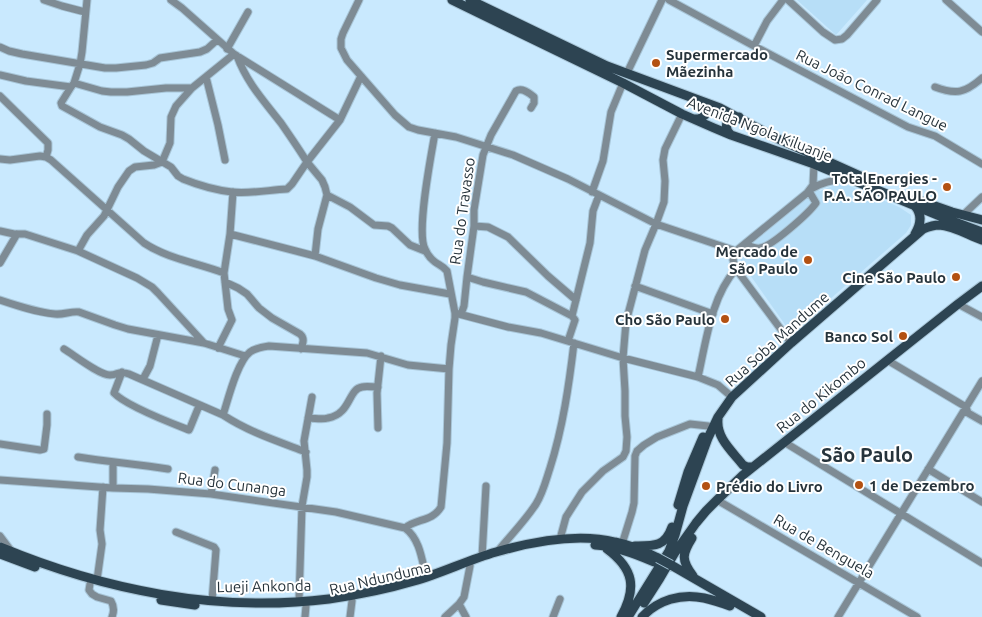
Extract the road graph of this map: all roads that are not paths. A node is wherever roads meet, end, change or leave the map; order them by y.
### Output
1 (44, 0) edge
2 (87, 0) edge
3 (171, 0) edge
4 (359, 0) edge
5 (452, 0) edge
6 (470, 0) edge
7 (662, 0) edge
8 (669, 0) edge
9 (783, 0) edge
10 (788, 0) edge
11 (877, 0) edge
12 (946, 0) edge
13 (85, 12) junction
14 (248, 12) dead end
15 (982, 32) edge
16 (216, 40) junction
17 (754, 46) junction
18 (0, 47) edge
19 (226, 49) junction
20 (235, 55) junction
21 (80, 64) junction
22 (626, 74) junction
23 (0, 75) edge
24 (361, 76) junction
25 (206, 78) junction
26 (982, 78) edge
27 (623, 83) junction
28 (72, 85) junction
29 (935, 87) dead end
30 (192, 88) junction
31 (0, 96) edge
32 (701, 101) junction
33 (531, 108) dead end
34 (682, 114) junction
35 (739, 117) junction
36 (695, 119) junction
37 (340, 120) junction
38 (435, 133) junction
39 (731, 135) junction
40 (486, 145) junction
41 (46, 157) junction
42 (0, 159) edge
43 (225, 160) dead end
44 (162, 162) junction
45 (307, 162) junction
46 (814, 164) junction
47 (982, 164) edge
48 (856, 181) junction
49 (810, 190) junction
50 (233, 192) junction
51 (595, 193) junction
52 (327, 195) junction
53 (982, 197) edge
54 (912, 205) junction
55 (107, 210) junction
56 (964, 215) junction
57 (982, 220) edge
58 (656, 224) junction
59 (474, 226) junction
60 (0, 231) edge
61 (982, 232) edge
62 (17, 234) junction
63 (230, 234) junction
64 (911, 239) junction
65 (982, 240) edge
66 (745, 244) junction
67 (78, 251) junction
68 (425, 251) junction
69 (736, 251) junction
70 (315, 256) junction
71 (0, 263) edge
72 (736, 269) junction
73 (224, 273) junction
74 (468, 277) junction
75 (225, 282) junction
76 (635, 286) junction
77 (982, 286) edge
78 (450, 294) junction
79 (0, 300) edge
80 (576, 300) junction
81 (958, 304) junction
82 (458, 313) junction
83 (713, 314) junction
84 (572, 316) junction
85 (982, 317) edge
86 (158, 335) junction
87 (571, 342) junction
88 (204, 343) junction
89 (791, 343) junction
90 (218, 348) junction
91 (64, 349) dead end
92 (302, 349) junction
93 (246, 356) junction
94 (381, 356) junction
95 (623, 358) junction
96 (887, 360) junction
97 (448, 369) junction
98 (122, 372) junction
99 (698, 377) junction
100 (143, 380) junction
101 (982, 380) edge
102 (378, 388) junction
103 (732, 397) junction
104 (312, 398) dead end
105 (726, 405) junction
106 (199, 406) junction
107 (966, 407) junction
108 (47, 414) dead end
109 (223, 415) junction
110 (718, 417) junction
111 (308, 418) junction
112 (982, 422) edge
113 (708, 426) junction
114 (378, 428) dead end
115 (705, 439) junction
116 (784, 442) junction
117 (0, 444) edge
118 (306, 452) junction
119 (625, 454) junction
120 (635, 456) junction
121 (78, 457) dead end
122 (113, 462) junction
123 (754, 467) junction
124 (928, 469) junction
125 (168, 470) dead end
126 (215, 470) dead end
127 (741, 478) junction
128 (0, 480) edge
129 (486, 486) dead end
130 (103, 487) junction
131 (113, 488) junction
132 (212, 494) junction
133 (717, 500) junction
134 (982, 502) edge
135 (302, 506) junction
136 (901, 514) junction
137 (405, 528) junction
138 (176, 532) dead end
139 (0, 536) edge
140 (560, 539) junction
141 (604, 543) junction
142 (624, 545) junction
143 (0, 547) edge
144 (12, 552) junction
145 (497, 552) junction
146 (0, 554) edge
147 (482, 557) junction
148 (656, 560) junction
149 (982, 563) edge
150 (470, 566) junction
151 (670, 567) junction
152 (426, 577) junction
153 (694, 578) junction
154 (93, 582) junction
155 (859, 582) junction
156 (560, 599) dead end
157 (212, 601) junction
158 (352, 601) junction
159 (303, 604) junction
160 (459, 604) junction
161 (730, 606) junction
162 (112, 617) edge
163 (304, 617) edge
164 (350, 617) edge
165 (445, 617) edge
166 (466, 617) edge
167 (552, 617) edge
168 (620, 617) edge
169 (628, 617) edge
170 (635, 617) edge
171 (642, 617) edge
172 (750, 617) edge
173 (761, 617) edge
174 (838, 617) edge
175 (917, 617) edge

1 - 13 street
2 - 13 street
3 - 16 street
4 - 24 street
5 - 27 main road, Avenida Ngola Kiluanje
6 - 22 main road, Avenida Ngola Kiluanje
7 - 22 street
8 - 17 street, Rua João Conrad Langue
9 - 17 street
10 - 11 street
12 - 15 street
13 - 21 street
14 - 19 street
16 - 19 street
16 - 21 street
17 - 47 street, Rua João Conrad Langue
18 - 21 street
19 - 20 street
20 - 25 street
20 - 37 street
20 - 45 street
21 - 28 street
22 - 32 main road, Avenida Ngola Kiluanje
23 - 28 street
24 - 37 street
24 - 38 street
25 - 30 street
25 - 43 street
26 - 29 street
27 - 34 main road, Avenida Ngola Kiluanje
27 - 51 street
28 - 30 street
28 - 44 street
30 - 44 street
31 - 41 street
32 - 35 main road, Avenida Ngola Kiluanje
32 - 36 main road
33 - 40 street, Rua do Travasso
34 - 36 main road, Avenida Ngola Kiluanje
34 - 58 street
35 - 39 main road
35 - 56 main road, Avenida Ngola Kiluanje
36 - 39 main road, Avenida Ngola Kiluanje
37 - 45 street
38 - 40 street
38 - 68 street
39 - 46 main road, Avenida Ngola Kiluanje
40 - 51 street
40 - 59 street, Rua do Travasso
41 - 42 street
41 - 55 street
44 - 50 street
44 - 55 street
45 - 50 street
45 - 52 street
46 - 48 main road, Avenida Ngola Kiluanje
46 - 49 street
48 - 49 street
48 - 54 main road, Avenida Ngola Kiluanje
49 - 66 street
49 - 66 street
50 - 63 street
51 - 58 street
51 - 80 street
52 - 68 street
52 - 70 street
53 - 56 street
54 - 61 main road, Avenida Ngola Kiluanje
54 - 64 main road
55 - 67 street
55 - 73 street
56 - 57 main road, Avenida Ngola Kiluanje
58 - 69 street
58 - 76 street
59 - 74 street, Rua do Travasso
59 - 80 street
60 - 62 street
62 - 67 street
62 - 71 street
63 - 70 street
63 - 73 street
64 - 65 main road, Rua Soba Mandume
64 - 89 main road, Rua Soba Mandume
66 - 69 street
67 - 88 street
68 - 78 street
69 - 72 street
70 - 78 street
72 - 83 street
72 - 89 street
73 - 75 street
74 - 82 street, Rua do Travasso
74 - 84 street
75 - 90 street
75 - 92 street
76 - 83 street
76 - 95 street
77 - 81 main road, Rua do Kikombo
78 - 82 street
79 - 86 street
80 - 84 street
81 - 85 street
81 - 96 main road, Rua do Kikombo
82 - 87 street
82 - 97 street, Rua do Travasso
83 - 99 street
84 - 87 street
86 - 88 street
86 - 100 street
87 - 95 street
87 - 145 street
88 - 90 street
89 - 103 main road, Rua Soba Mandume
90 - 93 street
91 - 98 street
92 - 93 street
92 - 94 street
93 - 109 street
94 - 97 street
94 - 102 street
95 - 99 street
95 - 119 street
96 - 107 street
96 - 116 main road, Rua do Kikombo
97 - 137 street, Rua do Travasso
98 - 100 street
98 - 106 street
99 - 103 street
100 - 106 street
101 - 107 street
102 - 111 street
102 - 114 street
103 - 105 main road, Rua Soba Mandume
104 - 111 street
105 - 110 main road, Rua Soba Mandume
105 - 113 main road
106 - 109 street
107 - 112 street
107 - 124 street
108 - 117 street
109 - 118 street
110 - 115 main road, Rua Soba Mandume
110 - 123 main road
111 - 118 street
113 - 115 main road
113 - 120 street
115 - 127 main road
115 - 142 main road
115 - 169 main road, Rua Soba Mandume
116 - 123 main road, Rua do Kikombo
116 - 136 street
118 - 135 street
119 - 120 street
119 - 140 street
120 - 142 street
121 - 122 street
122 - 125 street
122 - 131 street
123 - 127 main road, Rua do Kikombo
124 - 134 street
124 - 136 street
126 - 132 street
127 - 133 main road, Rua do Kikombo
128 - 130 street, Rua do Cunanga
129 - 147 street
130 - 131 street, Rua do Cunanga
130 - 154 street
131 - 132 street, Rua do Cunanga
132 - 135 street, Rua do Cunanga
133 - 153 main road
133 - 155 street, Rua de Benguela
133 - 170 main road, Rua do Kikombo
135 - 137 street, Rua do Cunanga
135 - 159 street
136 - 149 street
136 - 155 street
137 - 152 street
138 - 157 street
139 - 144 street
140 - 141 main road, Lueji Ankonda
140 - 145 main road, Lueji Ankonda
141 - 142 main road, Rua Ndunduma
141 - 148 main road, Rua Ndunduma
141 - 150 main road, Rua Ndunduma
141 - 168 main road
142 - 148 main road, Rua Ndunduma
143 - 144 main road, Lueji Ankonda
144 - 154 main road, Lueji Ankonda
145 - 147 main road, Lueji Ankonda
146 - 154 main road, Rua Ndunduma
147 - 152 main road, Lueji Ankonda
148 - 151 main road, Rua Ndunduma, bridge
150 - 158 main road, Rua Ndunduma
150 - 160 street
151 - 153 main road, Rua Ndunduma
151 - 161 main road, Rua Ndunduma
152 - 159 main road, Lueji Ankonda
153 - 173 main road, Rua Ndunduma
154 - 157 main road, Lueji Ankonda
154 - 159 main road, Rua Ndunduma
154 - 162 street
155 - 174 street
155 - 175 street, Rua de Benguela
156 - 167 street
157 - 159 main road, Lueji Ankonda
158 - 159 main road, Rua Ndunduma
158 - 164 street
159 - 163 street
160 - 165 street
160 - 166 street
161 - 171 main road
161 - 172 main road, Rua Ndunduma

